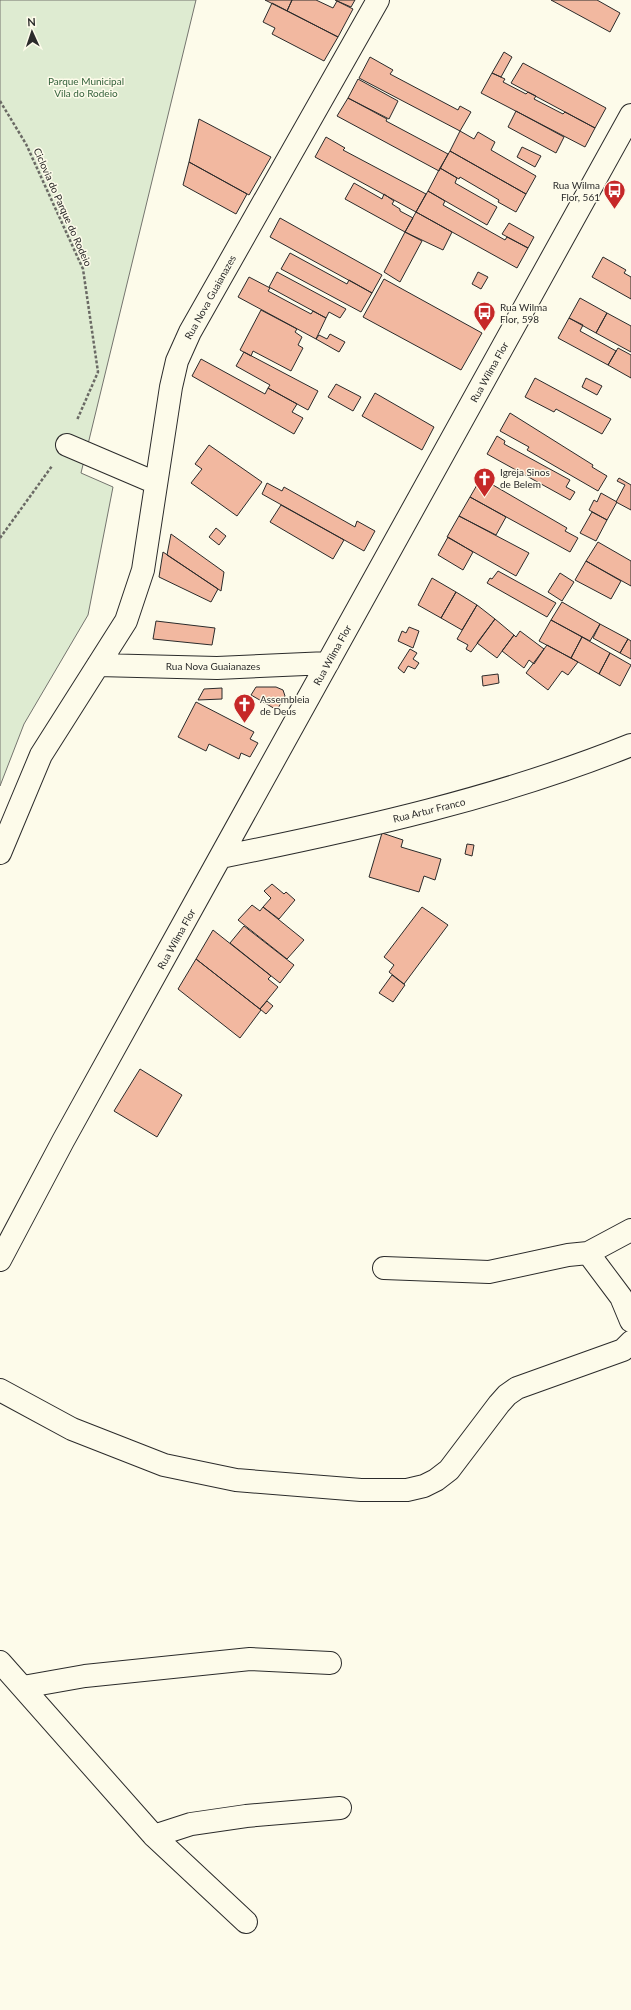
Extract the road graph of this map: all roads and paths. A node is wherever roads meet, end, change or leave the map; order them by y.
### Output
1 (378, 0) edge
2 (0, 101) edge
3 (631, 115) edge
4 (67, 445) junction
5 (156, 483) junction
6 (0, 538) edge
7 (328, 663) junction
8 (98, 665) junction
9 (631, 745) edge
10 (0, 853) edge
11 (221, 857) junction
12 (631, 1230) edge
13 (588, 1254) junction
14 (0, 1260) edge
15 (384, 1268) dead end
16 (631, 1321) edge
17 (631, 1342) edge
18 (0, 1390) edge
19 (0, 1662) edge
20 (330, 1663) dead end
21 (23, 1688) junction
22 (340, 1808) dead end
23 (154, 1836) junction
24 (246, 1922) dead end

1 - 5 street, Rua Nova Guaianazes
2 - 4 path, Ciclovia do Parque do Rodeio
3 - 7 street, Rua Wilma Flor
4 - 5 street
4 - 6 path, Ciclovia do Parque do Rodeio
5 - 8 street, Rua Nova Guaianazes
7 - 8 street, Rua Nova Guaianazes
7 - 11 street, Rua Wilma Flor
8 - 10 street, Rua Nova Guaianazes
9 - 11 street, Rua Artur Franco
11 - 14 street, Rua Wilma Flor
12 - 13 street
13 - 15 street
13 - 16 street
17 - 18 street
19 - 21 street
20 - 21 street
21 - 23 street
22 - 23 street
23 - 24 street

